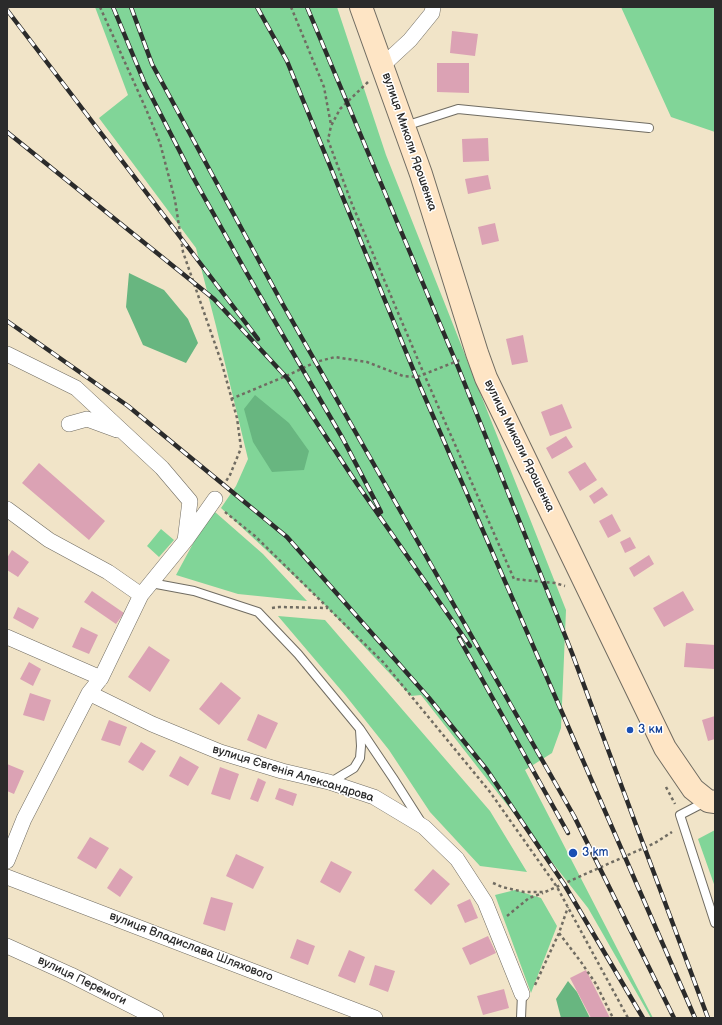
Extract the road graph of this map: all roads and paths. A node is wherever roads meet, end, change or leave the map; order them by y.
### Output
1 (100, 7) edge
2 (291, 7) edge
3 (361, 7) edge
4 (433, 7) edge
5 (382, 66) junction
6 (331, 126) junction
7 (404, 126) junction
8 (649, 128) dead end
9 (7, 354) edge
10 (463, 359) dead end
11 (424, 374) junction
12 (231, 399) junction
13 (69, 424) dead end
14 (124, 433) junction
15 (214, 499) junction
16 (7, 509) edge
17 (185, 541) junction
18 (151, 583) junction
19 (570, 588) dead end
20 (141, 596) junction
21 (328, 608) junction
22 (258, 612) junction
23 (7, 637) edge
24 (101, 678) junction
25 (89, 693) junction
26 (360, 730) junction
27 (663, 780) dead end
28 (330, 782) junction
29 (712, 802) edge
30 (680, 815) junction
31 (424, 827) junction
32 (7, 861) edge
33 (7, 878) edge
34 (490, 881) dead end
35 (557, 887) junction
36 (545, 892) junction
37 (568, 907) junction
38 (715, 923) edge
39 (497, 933) junction
40 (558, 933) junction
41 (7, 946) edge
42 (528, 992) junction
43 (156, 1018) edge
44 (375, 1018) edge
45 (521, 1018) edge
46 (613, 1018) edge
47 (628, 1018) edge

1 - 12 path
2 - 6 path
3 - 5 street, вулиця Миколи Ярошенка
4 - 5 street
5 - 6 path
5 - 7 street, вулиця Миколи Ярошенка
6 - 11 path
7 - 8 lane
7 - 29 street, вулиця Миколи Ярошенка
9 - 14 street
10 - 11 path
11 - 12 path
11 - 19 path
12 - 15 path
13 - 14 street
14 - 17 street
15 - 17 street
15 - 21 path
16 - 20 street
17 - 18 street
18 - 20 street
18 - 22 lane
20 - 24 street
21 - 22 path
21 - 35 path
22 - 26 lane
23 - 24 street
24 - 25 street
25 - 28 street, вулиця Євгенія Александрова
25 - 32 street
26 - 28 lane
26 - 31 lane
27 - 30 path
28 - 31 street, вулиця Євгенія Александрова
29 - 30 lane
30 - 35 path
30 - 38 lane
31 - 39 street, вулиця Євгенія Александрова
33 - 44 street, вулиця Владислава Шляхового
34 - 36 path
35 - 36 path
35 - 37 path
36 - 39 path
37 - 40 path
37 - 47 path
39 - 42 street, вулиця Євгенія Александрова
40 - 42 path
40 - 46 path
41 - 43 street, вулиця Перемоги
42 - 45 lane

